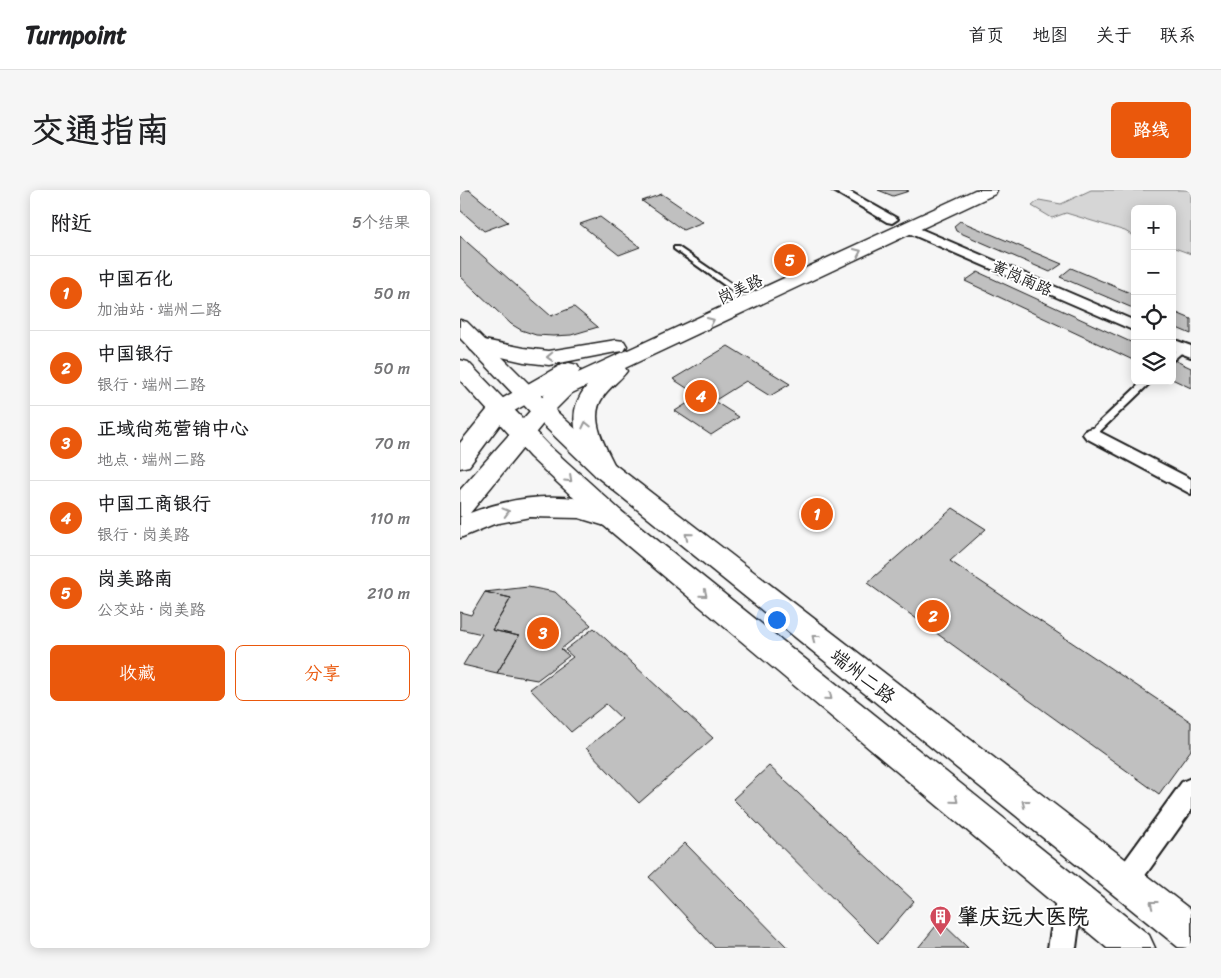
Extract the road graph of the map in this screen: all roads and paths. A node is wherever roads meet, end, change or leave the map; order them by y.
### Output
1 (838, 190) edge
2 (956, 190) edge
3 (989, 190) edge
4 (901, 223) junction
5 (676, 248) dead end
6 (736, 290) junction
7 (668, 321) junction
8 (1131, 325) edge
9 (466, 333) edge
10 (684, 334) junction
11 (626, 352) junction
12 (460, 367) edge
13 (1144, 385) edge
14 (534, 402) junction
15 (510, 421) junction
16 (1092, 434) joint
17 (460, 460) edge
18 (605, 470) junction
19 (460, 480) edge
20 (1191, 487) edge
21 (460, 507) edge
22 (612, 518) junction
23 (460, 528) edge
24 (792, 620) junction
25 (765, 644) junction
26 (1191, 790) edge
27 (1125, 882) junction
28 (1070, 894) junction
29 (1191, 934) edge
30 (1062, 948) edge
31 (1136, 948) edge

1 - 4 street, 黄岗南路
2 - 4 main road, 岗美路
3 - 4 main road, 岗美路
4 - 6 main road, 岗美路
4 - 8 street, 黄岗南路
10 -> 4 main road, 岗美路
5 - 6 lane
6 - 7 main road, 岗美路
7 - 10 main road
7 - 11 main road, 岗美路
11 -> 9 main road
9 - 14 main road, 端州二路
10 - 11 main road, 岗美路
11 - 14 main road
18 -> 11 main road
12 - 15 main road, 端州二路
13 - 16 lane
14 - 15 main road
14 - 15 main road
14 - 18 main road, 端州二路
15 - 17 main road
15 - 19 main road
15 - 21 main road
15 -> 22 main road, 端州二路
16 - 20 street
24 -> 18 main road, 端州二路
23 -> 22 main road
22 -> 25 main road, 端州二路
24 - 25 main road
27 -> 24 main road, 端州二路
25 -> 28 main road, 端州二路
26 - 27 street
29 -> 27 main road, 端州二路
28 - 30 street
28 - 31 main road, 端州二路

